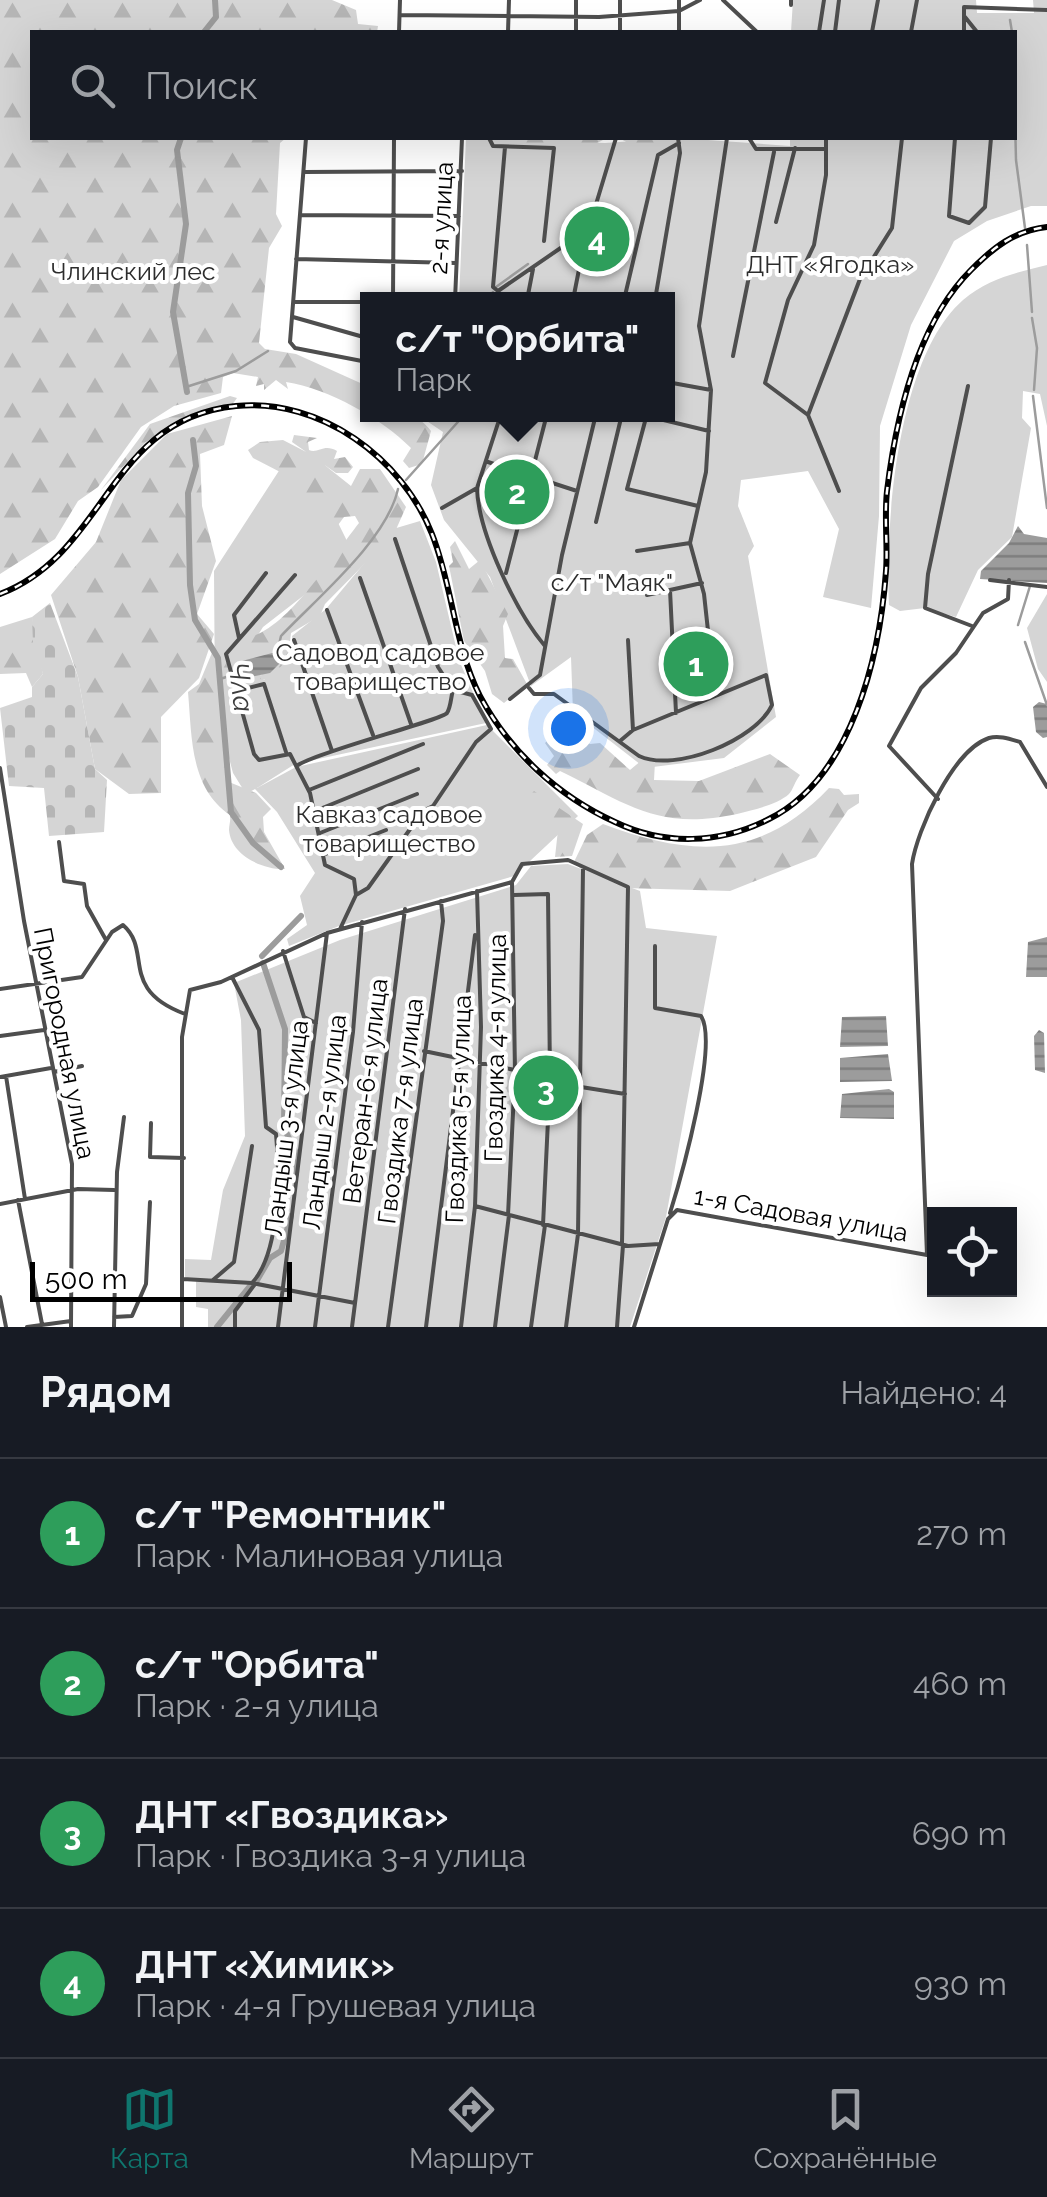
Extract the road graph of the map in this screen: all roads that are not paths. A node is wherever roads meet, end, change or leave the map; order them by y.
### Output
1 (400, 0) edge
2 (508, 0) edge
3 (576, 0) edge
4 (620, 0) edge
5 (679, 0) edge
6 (700, 0) edge
7 (723, 0) edge
8 (824, 0) edge
9 (839, 0) edge
10 (878, 0) edge
11 (917, 0) edge
12 (957, 0) edge
13 (964, 7) junction
14 (1047, 10) edge
15 (679, 11) junction
16 (508, 13) junction
17 (620, 13) junction
18 (400, 15) junction
19 (576, 16) junction
20 (965, 17) junction
21 (399, 30) edge
22 (508, 30) edge
23 (576, 30) edge
24 (620, 30) edge
25 (679, 30) edge
26 (755, 30) edge
27 (819, 30) edge
28 (835, 30) edge
29 (872, 30) edge
30 (911, 30) edge
31 (964, 30) edge
32 (975, 30) edge
33 (306, 140) edge
34 (394, 140) edge
35 (462, 140) edge
36 (490, 140) edge
37 (556, 140) edge
38 (615, 140) edge
39 (678, 140) edge
40 (727, 140) edge
41 (750, 140) edge
42 (826, 140) edge
43 (902, 140) edge
44 (955, 140) edge
45 (991, 140) edge
46 (505, 146) junction
47 (554, 148) junction
48 (794, 148) junction
49 (826, 149) junction
50 (774, 152) junction
51 (393, 171) junction
52 (462, 171) junction
53 (304, 172) junction
54 (300, 215) junction
55 (393, 216) junction
56 (459, 216) junction
57 (776, 222) dead end
58 (544, 242) dead end
59 (584, 244) junction
60 (296, 259) junction
61 (392, 260) junction
62 (455, 263) junction
63 (533, 269) junction
64 (393, 292) edge
65 (455, 292) edge
66 (498, 292) joint
67 (529, 292) edge
68 (575, 292) edge
69 (626, 292) edge
70 (657, 292) edge
71 (294, 302) junction
72 (360, 302) edge
73 (293, 317) junction
74 (360, 337) edge
75 (733, 356) dead end
76 (360, 361) edge
77 (675, 383) edge
78 (968, 386) dead end
79 (711, 390) junction
80 (808, 415) junction
81 (499, 422) edge
82 (545, 422) edge
83 (594, 422) edge
84 (620, 422) edge
85 (645, 422) edge
86 (674, 422) edge
87 (709, 431) junction
88 (488, 462) junction
89 (532, 476) junction
90 (477, 488) junction
91 (838, 490) dead end
92 (577, 492) junction
93 (699, 506) junction
94 (442, 508) dead end
95 (596, 522) dead end
96 (396, 539) dead end
97 (690, 544) junction
98 (636, 551) dead end
99 (266, 572) dead end
100 (506, 574) junction
101 (294, 575) dead end
102 (360, 578) dead end
103 (990, 580) dead end
104 (1009, 580) junction
105 (702, 583) junction
106 (1047, 586) edge
107 (670, 590) junction
108 (647, 595) dead end
109 (328, 610) dead end
110 (972, 626) junction
111 (239, 638) junction
112 (294, 640) dead end
113 (628, 640) dead end
114 (544, 646) junction
115 (248, 688) dead end
116 (529, 688) junction
117 (453, 690) junction
118 (715, 696) junction
119 (510, 699) dead end
120 (676, 713) junction
121 (411, 724) junction
122 (633, 730) junction
123 (373, 735) junction
124 (620, 741) junction
125 (423, 744) dead end
126 (332, 751) junction
127 (286, 752) junction
128 (298, 764) junction
129 (0, 768) edge
130 (418, 769) dead end
131 (1047, 788) edge
132 (309, 790) junction
133 (417, 794) dead end
134 (938, 799) junction
135 (315, 811) junction
136 (386, 830) dead end
137 (320, 833) junction
138 (59, 842) dead end
139 (323, 855) junction
140 (583, 868) junction
141 (512, 882) junction
142 (477, 891) junction
143 (356, 895) junction
144 (514, 895) junction
145 (440, 900) junction
146 (405, 909) junction
147 (476, 918) junction
148 (362, 922) junction
149 (340, 929) junction
150 (326, 933) junction
151 (106, 940) junction
152 (655, 946) dead end
153 (283, 951) junction
154 (232, 977) junction
155 (36, 984) junction
156 (0, 989) edge
157 (185, 1014) junction
158 (316, 1022) junction
159 (44, 1030) junction
160 (0, 1036) edge
161 (424, 1052) junction
162 (460, 1058) junction
163 (478, 1062) junction
164 (82, 1066) dead end
165 (52, 1070) junction
166 (515, 1072) junction
167 (3, 1077) edge
168 (550, 1078) junction
169 (581, 1086) junction
170 (626, 1094) junction
171 (124, 1117) dead end
172 (151, 1124) dead end
173 (252, 1146) dead end
174 (184, 1158) junction
175 (74, 1190) junction
176 (116, 1190) junction
177 (21, 1199) junction
178 (150, 1202) dead end
179 (0, 1204) edge
180 (475, 1206) junction
181 (670, 1213) junction
182 (509, 1215) junction
183 (544, 1225) junction
184 (578, 1234) junction
185 (622, 1244) junction
186 (658, 1244) junction
187 (183, 1279) junction
188 (213, 1280) junction
189 (253, 1284) junction
190 (284, 1290) junction
191 (0, 1297) edge
192 (319, 1298) junction
193 (355, 1303) junction
194 (114, 1316) junction
195 (42, 1324) junction
196 (71, 1324) edge
197 (6, 1327) edge
198 (27, 1327) edge
199 (114, 1327) edge
200 (182, 1327) edge
201 (235, 1327) edge
202 (278, 1327) edge
203 (314, 1327) edge
204 (352, 1327) edge
205 (388, 1327) edge
206 (426, 1327) edge
207 (461, 1327) edge
208 (495, 1327) edge
209 (531, 1327) edge
210 (566, 1327) edge
211 (616, 1327) edge
212 (634, 1327) edge

1 - 18 street
2 - 16 street
3 - 19 street
4 - 17 street
5 - 15 street
6 - 15 street
7 - 26 street
8 - 27 street
9 - 28 street
10 - 29 street
11 - 30 street
12 - 13 street
13 - 14 street
13 - 20 street
15 - 17 street
15 - 25 street
16 - 18 street
16 - 19 street
16 - 22 street
17 - 19 street
17 - 24 street
18 - 21 street
19 - 23 street
20 - 31 street
20 - 32 street
33 - 53 street
34 - 51 street
35 - 52 street, 2-я улица
36 - 46 street
37 - 47 street
38 - 59 street
39 - 69 street
39 - 70 street
40 - 79 street
41 - 50 street
42 - 49 street
43 - 80 street
44 - 45 street
46 - 47 street
46 - 66 street
47 - 58 street
48 - 49 street
48 - 50 street
48 - 57 street
49 - 80 street
50 - 75 street
51 - 52 street
51 - 53 street
51 - 55 street
52 - 56 street, 2-я улица
53 - 54 street
54 - 55 street
54 - 60 street
55 - 56 street
55 - 61 street
56 - 62 street, 2-я улица
59 - 63 street
59 - 68 street
60 - 61 street
60 - 71 street
61 - 62 street
61 - 64 street
62 - 65 street, 2-я улица
63 - 66 street
63 - 67 street
71 - 72 street
71 - 73 street
73 - 74 street
73 - 76 street
77 - 79 street
78 - 110 street
79 - 87 street
80 - 91 street
81 - 88 street
82 - 89 street
83 - 92 street
84 - 95 street
85 - 93 street
86 - 87 street
87 - 93 street
88 - 89 street
88 - 90 street
89 - 92 street
89 - 100 street
90 - 94 street
90 - 100 street
92 - 114 street
93 - 97 street
96 - 117 street
97 - 98 street
97 - 105 street
99 - 111 street
100 - 114 street
101 - 111 street
102 - 121 street
103 - 104 street
104 - 106 street
104 - 110 street
105 - 107 street
105 - 118 street
107 - 108 street
107 - 120 street
109 - 123 street
110 - 134 street
111 - 127 street
112 - 126 street
113 - 122 street
114 - 116 street
115 - 127 street
116 - 119 street
116 - 124 street
117 - 121 street
117 - 143 street
118 - 120 street
118 - 124 street
120 - 122 street
121 - 123 street
122 - 124 street
123 - 126 street
125 - 132 street
126 - 128 street
127 - 128 street
128 - 132 street
129 - 155 street, Пригородная улица
130 - 135 street
131 - 134 street
132 - 135 street
133 - 137 street
134 - 181 street, 1-я Садовая улица
135 - 137 street
136 - 139 street
137 - 139 street
138 - 151 street
139 - 143 street
140 - 141 street
140 - 169 street
140 - 170 street
141 - 142 street
141 - 144 street, Гвоздика 4-я улица
142 - 145 street
142 - 147 street, Гвоздика 5-я улица
143 - 149 street
144 - 166 street, Гвоздика 4-я улица
144 - 168 street
145 - 146 street
145 - 161 street, Гвоздика 7-я улица
146 - 148 street
146 - 193 street, Ветеран-6-я улица
147 - 162 street
147 - 163 street, Гвоздика 5-я улица
148 - 149 street
148 - 192 street, Ландыш 2-я улица
149 - 150 street
150 - 153 street
150 - 158 street, Ландыш 3-я улица
151 - 155 street
151 - 157 street
152 - 181 street, 1-я Садовая улица
153 - 154 street
153 - 158 street
154 - 157 street
154 - 189 street
155 - 156 street
155 - 159 street, Пригородная улица
157 - 174 street
158 - 190 street, Ландыш 3-я улица
159 - 160 street
159 - 165 street, Пригородная улица
161 - 162 street
161 - 205 street, Гвоздика 7-я улица
162 - 163 street
162 - 206 street
163 - 166 street
163 - 180 street, Гвоздика 5-я улица
164 - 165 street
165 - 167 street
165 - 175 street, Пригородная улица
166 - 168 street
166 - 182 street, Гвоздика 4-я улица
167 - 177 street
168 - 169 street
168 - 183 street
169 - 170 street
169 - 184 street
170 - 185 street
171 - 176 street
172 - 174 street
173 - 188 street
174 - 187 street
175 - 176 street
175 - 177 street
175 - 196 street, Пригородная улица
176 - 194 street
177 - 179 street
177 - 195 street
178 - 194 street
180 - 182 street
180 - 207 street, Гвоздика 5-я улица
181 - 186 street, 1-я Садовая улица
182 - 183 street
182 - 208 street, Гвоздика 4-я улица
183 - 184 street
183 - 209 street
184 - 185 street
184 - 210 street
185 - 186 street
185 - 211 street
186 - 212 street, 1-я Садовая улица
187 - 188 street
187 - 200 street
188 - 189 street
189 - 190 street
189 - 201 street
190 - 192 street
190 - 202 street, Ландыш 3-я улица
191 - 197 street
192 - 193 street
192 - 203 street, Ландыш 2-я улица
193 - 204 street, Ветеран-6-я улица
194 - 199 street
195 - 196 street
195 - 198 street

